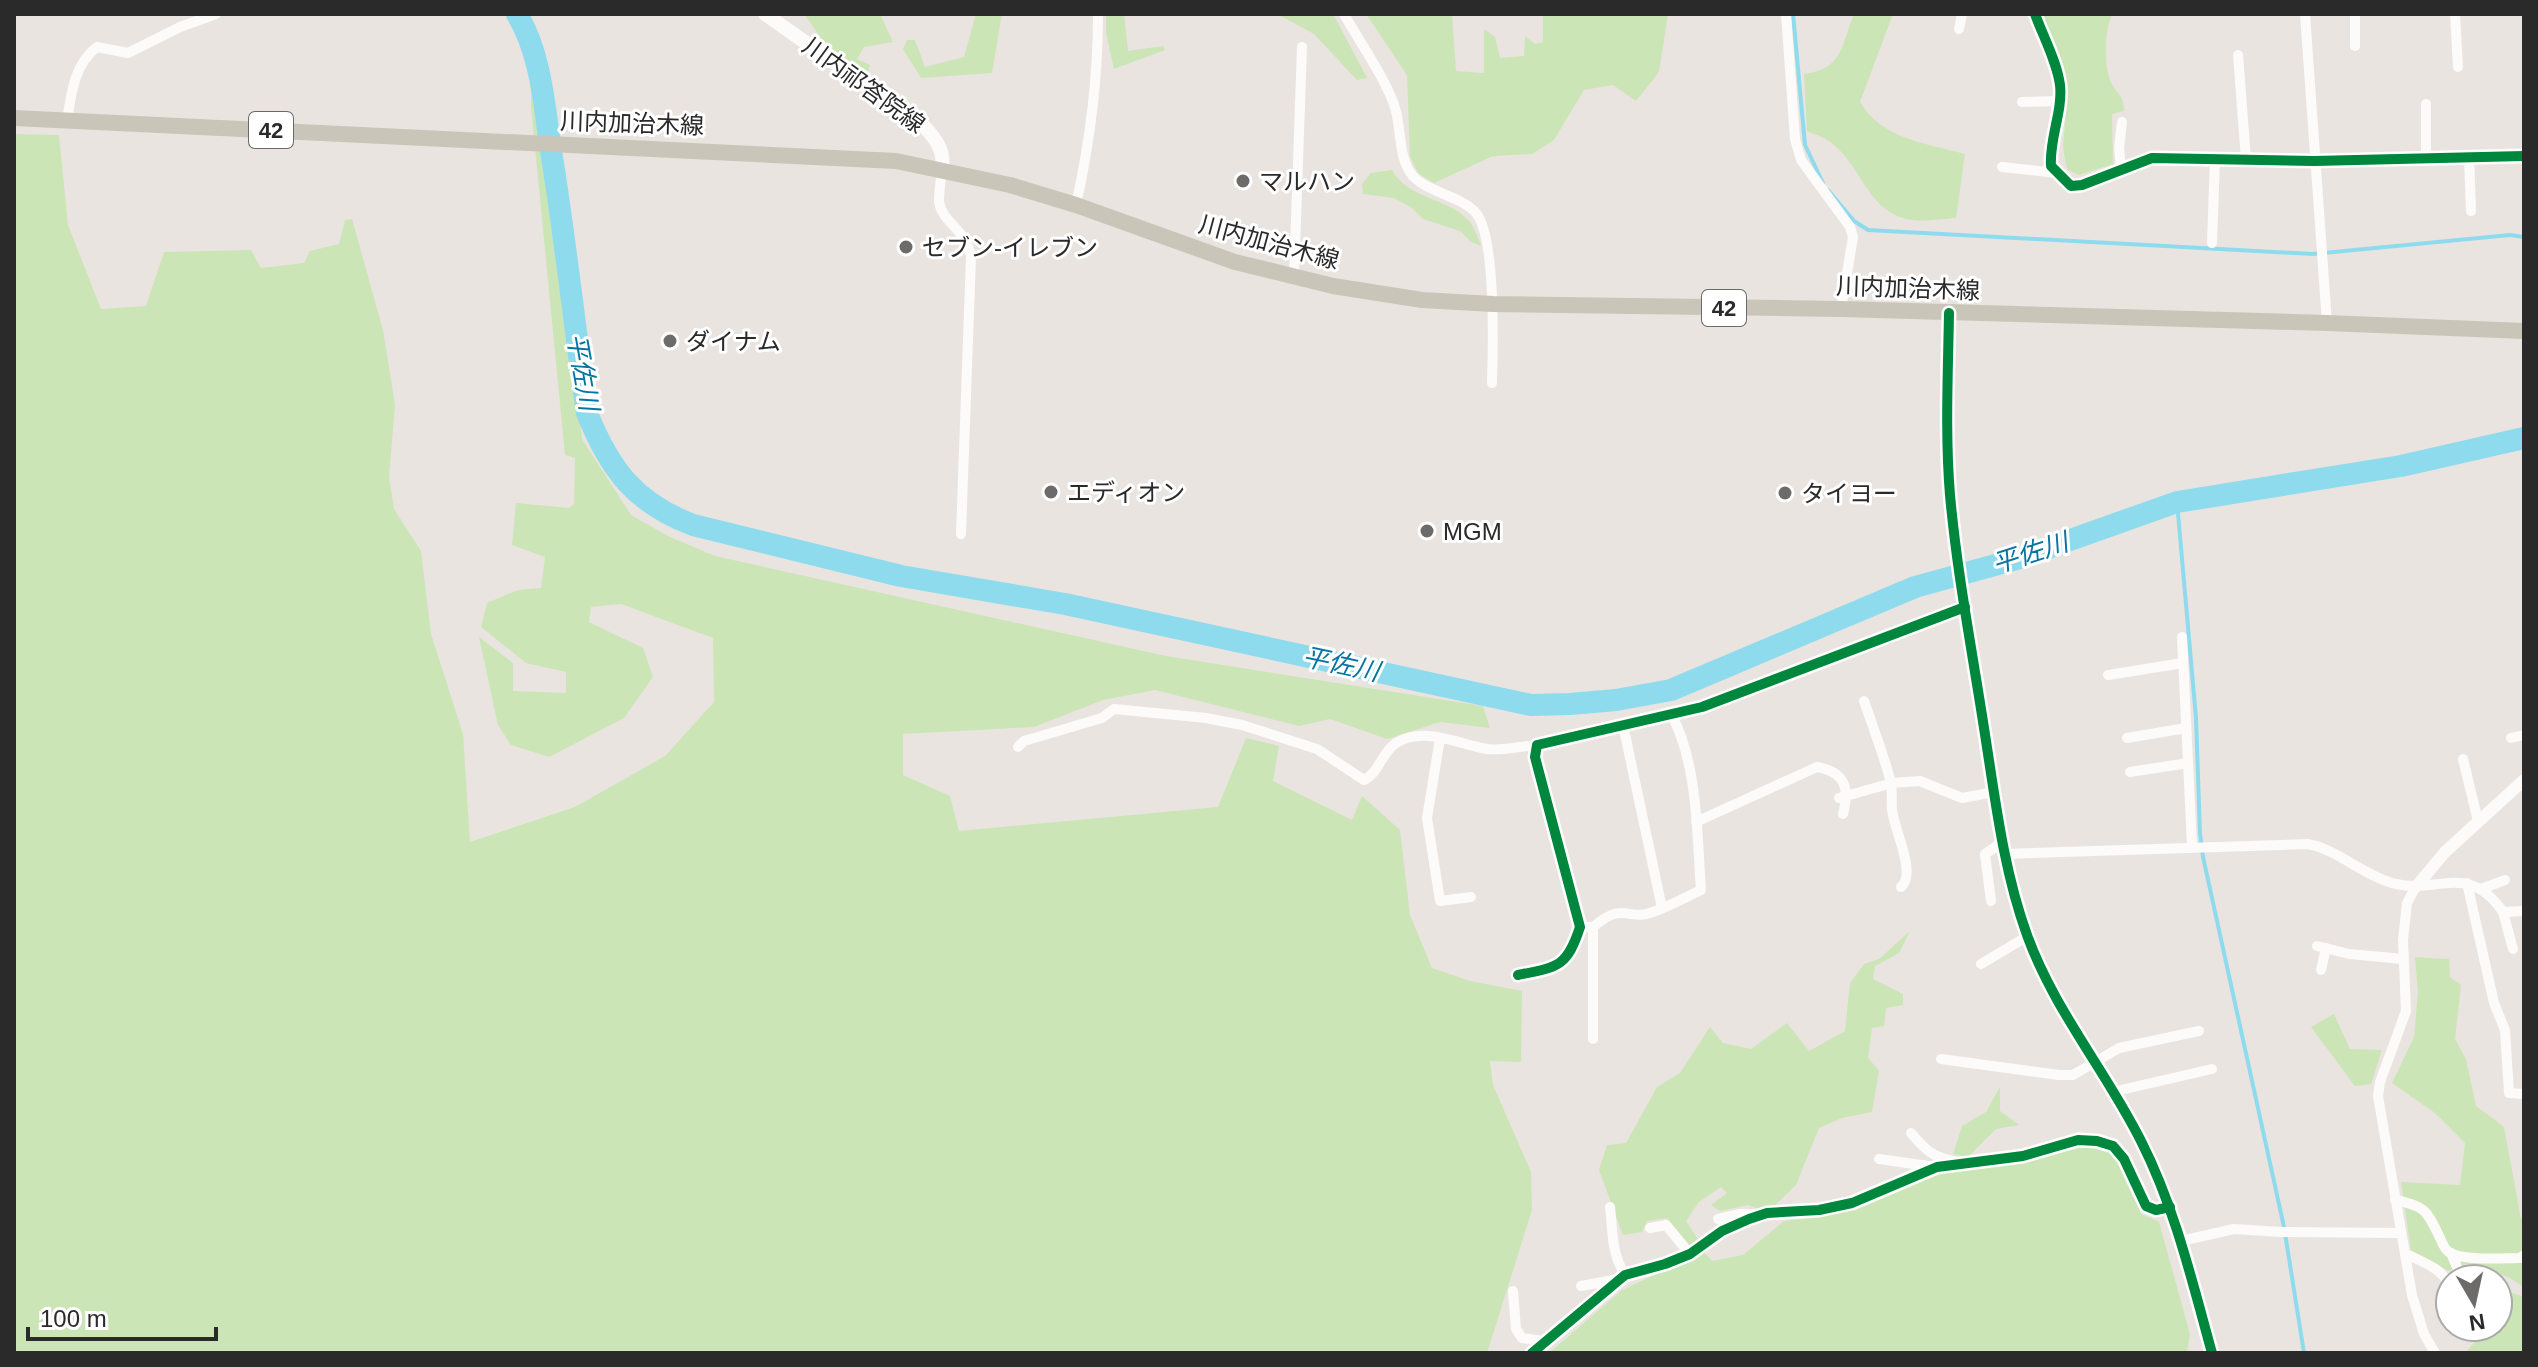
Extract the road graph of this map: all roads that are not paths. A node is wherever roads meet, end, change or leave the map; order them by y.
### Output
1 (216, 14) edge
2 (765, 14) edge
3 (1098, 14) edge
4 (1344, 14) edge
5 (1786, 14) edge
6 (1962, 14) edge
7 (2035, 14) edge
8 (2305, 14) edge
9 (2355, 14) edge
10 (2455, 14) edge
11 (1959, 29) dead end
12 (2355, 46) dead end
13 (1302, 47) dead end
14 (2238, 55) dead end
15 (2458, 67) dead end
16 (2059, 101) junction
17 (2022, 102) dead end
18 (2426, 104) dead end
19 (14, 118) edge
20 (67, 121) junction
21 (2122, 122) dead end
22 (2524, 156) edge
23 (2426, 157) junction
24 (2469, 157) junction
25 (2215, 158) junction
26 (2246, 159) junction
27 (2314, 161) junction
28 (2002, 167) dead end
29 (942, 169) junction
30 (2121, 170) junction
31 (2056, 173) junction
32 (1076, 205) junction
33 (2471, 211) dead end
34 (2212, 243) dead end
35 (1294, 277) junction
36 (1493, 304) junction
37 (1841, 309) junction
38 (1949, 313) junction
39 (2327, 323) junction
40 (2524, 331) edge
41 (1492, 383) dead end
42 (961, 534) dead end
43 (1964, 603) junction
44 (2182, 637) dead end
45 (2183, 663) junction
46 (2108, 675) dead end
47 (1864, 701) dead end
48 (1671, 714) junction
49 (1623, 725) junction
50 (2186, 728) junction
51 (2524, 735) edge
52 (1440, 738) junction
53 (2127, 738) dead end
54 (2511, 738) dead end
55 (1537, 745) junction
56 (1018, 747) dead end
57 (2463, 759) dead end
58 (2188, 763) junction
59 (2130, 772) dead end
60 (2524, 780) edge
61 (1892, 783) junction
62 (1994, 792) junction
63 (1844, 797) junction
64 (1843, 814) dead end
65 (2478, 821) junction
66 (1696, 822) junction
67 (2198, 846) junction
68 (2004, 848) junction
69 (2505, 880) dead end
70 (2467, 883) junction
71 (1901, 887) dead end
72 (2415, 888) junction
73 (2481, 889) junction
74 (1471, 897) dead end
75 (1991, 901) dead end
76 (1662, 908) junction
77 (2524, 911) edge
78 (2503, 912) junction
79 (1580, 927) junction
80 (1593, 927) junction
81 (2028, 936) junction
82 (2513, 949) dead end
83 (2403, 959) junction
84 (1981, 964) dead end
85 (2321, 970) dead end
86 (1518, 975) dead end
87 (2199, 1031) dead end
88 (1593, 1039) dead end
89 (1941, 1059) dead end
90 (2093, 1062) junction
91 (2212, 1069) dead end
92 (2112, 1092) junction
93 (2524, 1094) edge
94 (1911, 1133) dead end
95 (1879, 1159) dead end
96 (1967, 1164) junction
97 (1937, 1167) junction
98 (2395, 1200) junction
99 (1610, 1207) dead end
100 (2170, 1207) junction
101 (1760, 1216) junction
102 (1718, 1219) dead end
103 (1650, 1228) dead end
104 (2401, 1233) junction
105 (2181, 1241) junction
106 (2451, 1253) junction
107 (1690, 1254) junction
108 (2406, 1254) junction
109 (2523, 1261) edge
110 (2455, 1263) edge
111 (2434, 1268) edge
112 (1623, 1277) junction
113 (1581, 1286) dead end
114 (1513, 1291) dead end
115 (1544, 1341) junction
116 (1532, 1353) edge
117 (2212, 1353) edge
118 (2435, 1353) edge

1 - 20 street
2 - 29 main road, 川内祁答院線
3 - 32 street
4 - 36 street
5 - 37 street
6 - 11 street
7 - 16 street
8 - 27 street
9 - 12 street
10 - 15 street
13 - 35 street
14 - 26 street
16 - 17 street
16 - 31 street
18 - 23 street
19 - 20 main road, 川内加治木線 / 42
20 - 29 main road, 川内加治木線 / 42
21 - 30 street
22 - 24 street
23 - 24 street
23 - 27 street
24 - 33 street
25 - 26 street
25 - 30 street
25 - 34 street
26 - 27 street
27 - 39 street
28 - 31 street
29 - 32 main road, 川内加治木線 / 42
29 - 42 street
30 - 31 street
32 - 35 main road, 川内加治木線 / 42
35 - 36 main road, 川内加治木線 / 42
36 - 37 main road, 川内加治木線 / 42
36 - 41 street
37 - 38 main road, 川内加治木線 / 42
38 - 39 main road, 川内加治木線 / 42
38 - 43 street
39 - 40 main road, 川内加治木線 / 42
43 - 48 street
43 - 62 street
44 - 45 street
45 - 46 street
45 - 50 street
47 - 61 street
48 - 49 street
48 - 66 street
49 - 55 street
49 - 76 street
50 - 53 street
50 - 58 street
51 - 54 street
52 - 55 street
52 - 56 street
52 - 74 street
55 - 79 street
57 - 65 street
58 - 59 street
58 - 67 street
60 - 65 street
61 - 62 street
61 - 63 street
61 - 71 street
62 - 68 street
63 - 64 street
63 - 66 street
65 - 72 street
66 - 76 street
67 - 68 street
67 - 72 street
68 - 75 street
68 - 81 street
69 - 73 street
70 - 72 street
70 - 73 street
70 - 93 street
72 - 83 street
73 - 78 street
76 - 80 street
77 - 78 street
78 - 82 street
79 - 80 street
79 - 86 street
80 - 88 street
81 - 84 street
81 - 90 street
83 - 85 street
83 - 98 street
87 - 90 street
89 - 90 street
90 - 92 street
91 - 92 street
92 - 100 street
94 - 96 street
95 - 97 street
96 - 97 street
96 - 100 street
97 - 101 street
98 - 104 street
98 - 106 street
99 - 112 street
100 - 105 street
101 - 102 street
101 - 107 street
103 - 107 street
104 - 105 street
104 - 108 street
105 - 117 street
106 - 109 street
106 - 110 street
107 - 112 street
108 - 111 street
108 - 118 street
112 - 113 street
112 - 115 street
114 - 115 street
115 - 116 street

